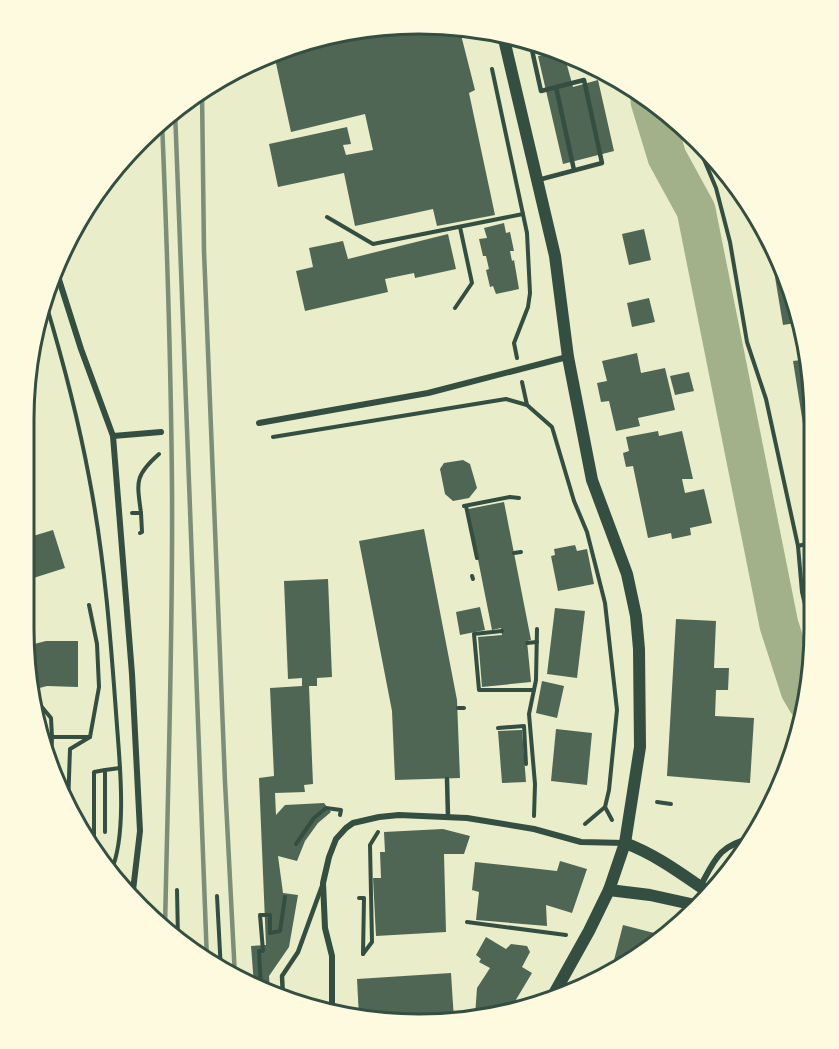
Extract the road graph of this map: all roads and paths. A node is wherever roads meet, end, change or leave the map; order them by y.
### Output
1 (505, 45) edge
2 (532, 52) edge
3 (491, 65) dead end
4 (556, 87) junction
5 (705, 161) edge
6 (574, 170) junction
7 (538, 180) junction
8 (523, 214) junction
9 (327, 217) dead end
10 (460, 227) junction
11 (60, 283) edge
12 (455, 308) dead end
13 (49, 316) edge
14 (514, 343) dead end
15 (568, 357) junction
16 (259, 423) dead end
17 (161, 432) dead end
18 (113, 436) junction
19 (269, 437) dead end
20 (519, 498) dead end
21 (141, 513) dead end
22 (140, 533) dead end
23 (804, 544) edge
24 (798, 546) junction
25 (521, 552) dead end
26 (514, 553) dead end
27 (477, 558) dead end
28 (804, 600) edge
29 (89, 605) dead end
30 (537, 628) dead end
31 (502, 631) dead end
32 (537, 642) junction
33 (527, 643) dead end
34 (534, 690) junction
35 (43, 708) edge
36 (458, 708) dead end
37 (464, 708) dead end
38 (498, 728) dead end
39 (90, 737) junction
40 (52, 738) junction
41 (52, 742) edge
42 (532, 750) junction
43 (525, 751) junction
44 (526, 764) dead end
45 (120, 768) junction
46 (105, 770) junction
47 (447, 779) dead end
48 (69, 788) edge
49 (657, 802) dead end
50 (671, 804) dead end
51 (341, 810) dead end
52 (448, 817) junction
53 (534, 817) dead end
54 (585, 824) dead end
55 (383, 828) dead end
56 (105, 832) dead end
57 (94, 835) edge
58 (741, 841) edge
59 (625, 843) junction
60 (296, 844) dead end
61 (114, 864) edge
62 (323, 883) junction
63 (707, 885) edge
64 (133, 887) edge
65 (177, 890) dead end
66 (609, 890) junction
67 (703, 890) edge
68 (217, 896) dead end
69 (285, 897) dead end
70 (359, 897) dead end
71 (690, 904) edge
72 (467, 922) dead end
73 (178, 929) edge
74 (566, 935) dead end
75 (220, 959) edge
76 (261, 978) joint
77 (265, 982) edge
78 (283, 989) edge
79 (557, 989) edge
80 (332, 1004) edge

1 - 7 main road
2 - 4 lane
3 - 8 path
4 - 6 lane
4 - 6 lane
5 - 24 path
6 - 7 lane
7 - 15 main road
8 - 10 path
8 - 14 path
9 - 10 path
10 - 12 path
11 - 18 street
13 - 45 path
15 - 16 street
15 - 59 main road
17 - 18 street
18 - 64 street
19 - 54 path
20 - 27 path
21 - 22 path
23 - 24 path
24 - 28 path
25 - 26 path
29 - 39 path
30 - 32 path
31 - 34 path
32 - 33 path
32 - 34 path
34 - 42 path
35 - 40 path
36 - 37 path
38 - 43 path
39 - 40 path
39 - 48 path
40 - 41 path
42 - 43 path
42 - 53 path
43 - 44 path
45 - 46 path
45 - 61 path
46 - 56 path
46 - 57 path
47 - 52 lane
49 - 50 path
51 - 60 path
52 - 59 street
52 - 62 street
55 - 70 path
58 - 63 street
59 - 66 main road
59 - 67 main road
62 - 78 lane
62 - 80 street
65 - 73 path
66 - 71 main road
66 - 79 main road
68 - 75 path
69 - 76 path
72 - 74 path
76 - 77 path

